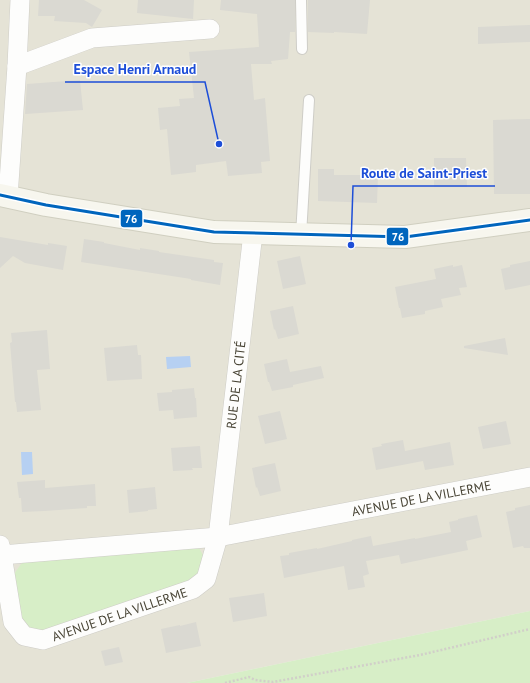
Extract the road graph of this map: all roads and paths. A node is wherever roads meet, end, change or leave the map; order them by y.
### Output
1 (20, 0) edge
2 (302, 0) edge
3 (210, 28) dead end
4 (302, 49) dead end
5 (17, 66) junction
6 (309, 100) dead end
7 (4, 196) edge
8 (530, 220) edge
9 (253, 234) junction
10 (301, 235) junction
11 (530, 477) edge
12 (218, 536) junction
13 (1, 550) edge
14 (530, 630) edge
15 (225, 683) edge

1 - 5 street
2 - 4 lane
3 - 5 street
5 - 7 street
6 - 10 lane
7 - 9 street
8 - 10 street
9 - 10 street
9 - 12 street, RUE DE LA CITÉ
11 - 12 street, AVENUE DE LA VILLERME
12 - 13 street, AVENUE DE LA VILLERME
12 - 13 street, AVENUE DE LA VILLERME
14 - 15 path

